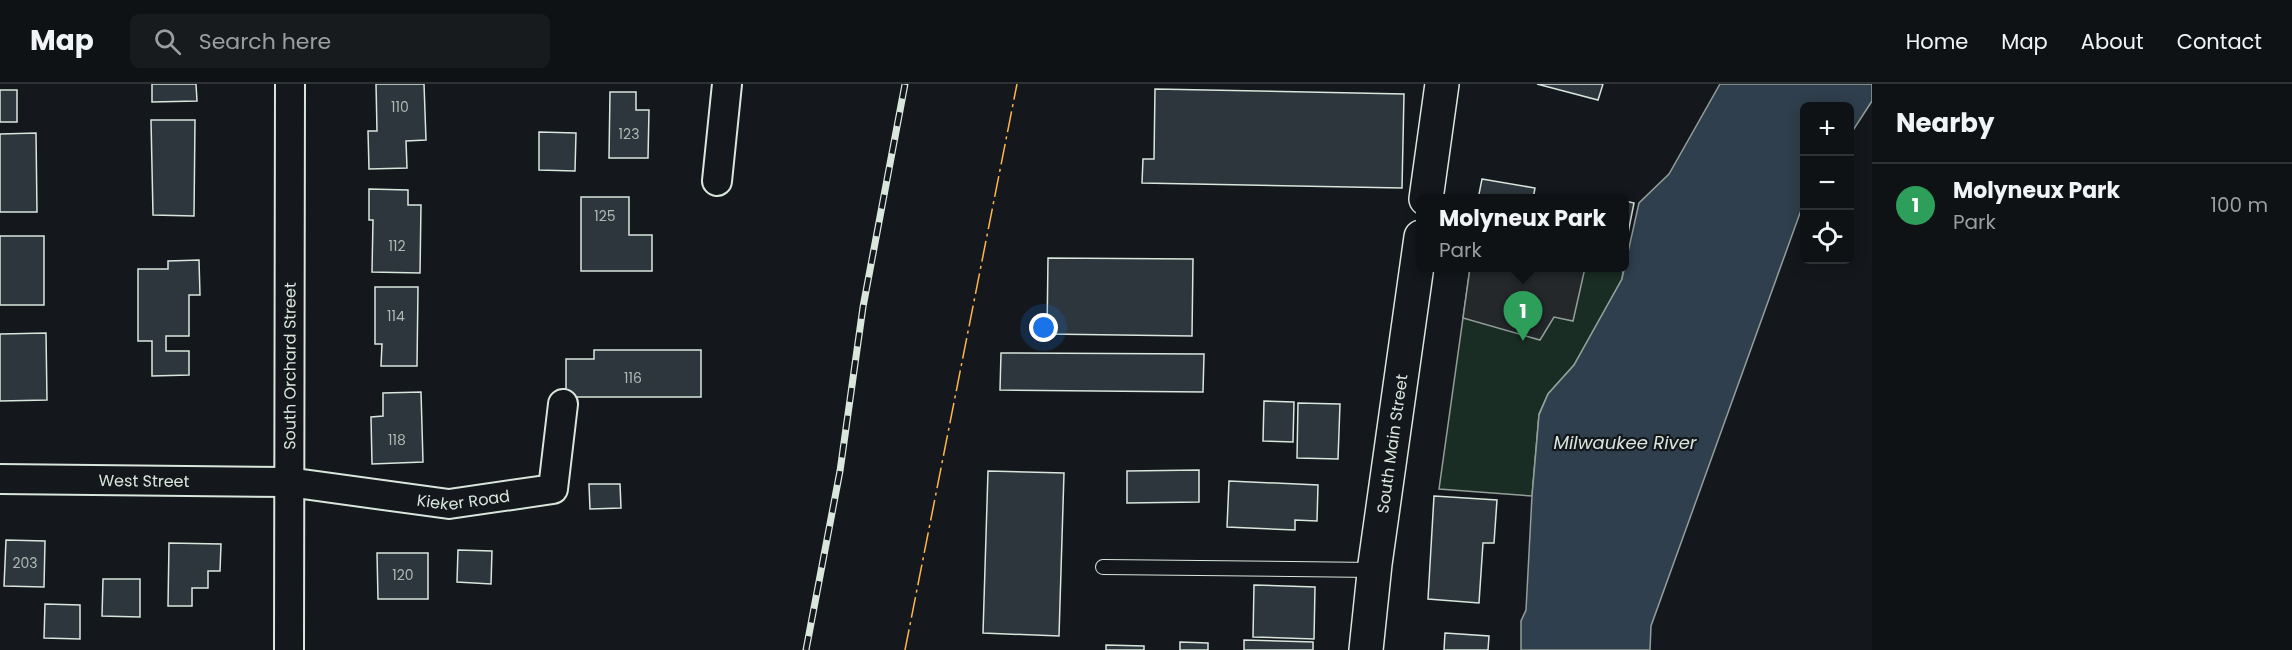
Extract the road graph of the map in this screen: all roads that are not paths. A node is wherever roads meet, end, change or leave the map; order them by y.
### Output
1 (290, 84) edge
2 (727, 84) edge
3 (1442, 84) edge
4 (717, 181) dead end
5 (1427, 194) edge
6 (1416, 272) edge
7 (563, 404) dead end
8 (0, 479) edge
9 (288, 482) junction
10 (1103, 567) dead end
11 (1374, 570) junction
12 (289, 650) edge
13 (1366, 650) edge

1 - 9 street, South Orchard Street
2 - 4 street
3 - 5 main road
6 - 11 main road, South Main Street
7 - 9 street, Kieker Road
8 - 9 street, West Street
9 - 12 street, South Orchard Street
10 - 11 lane
11 - 13 main road, South Main Street

